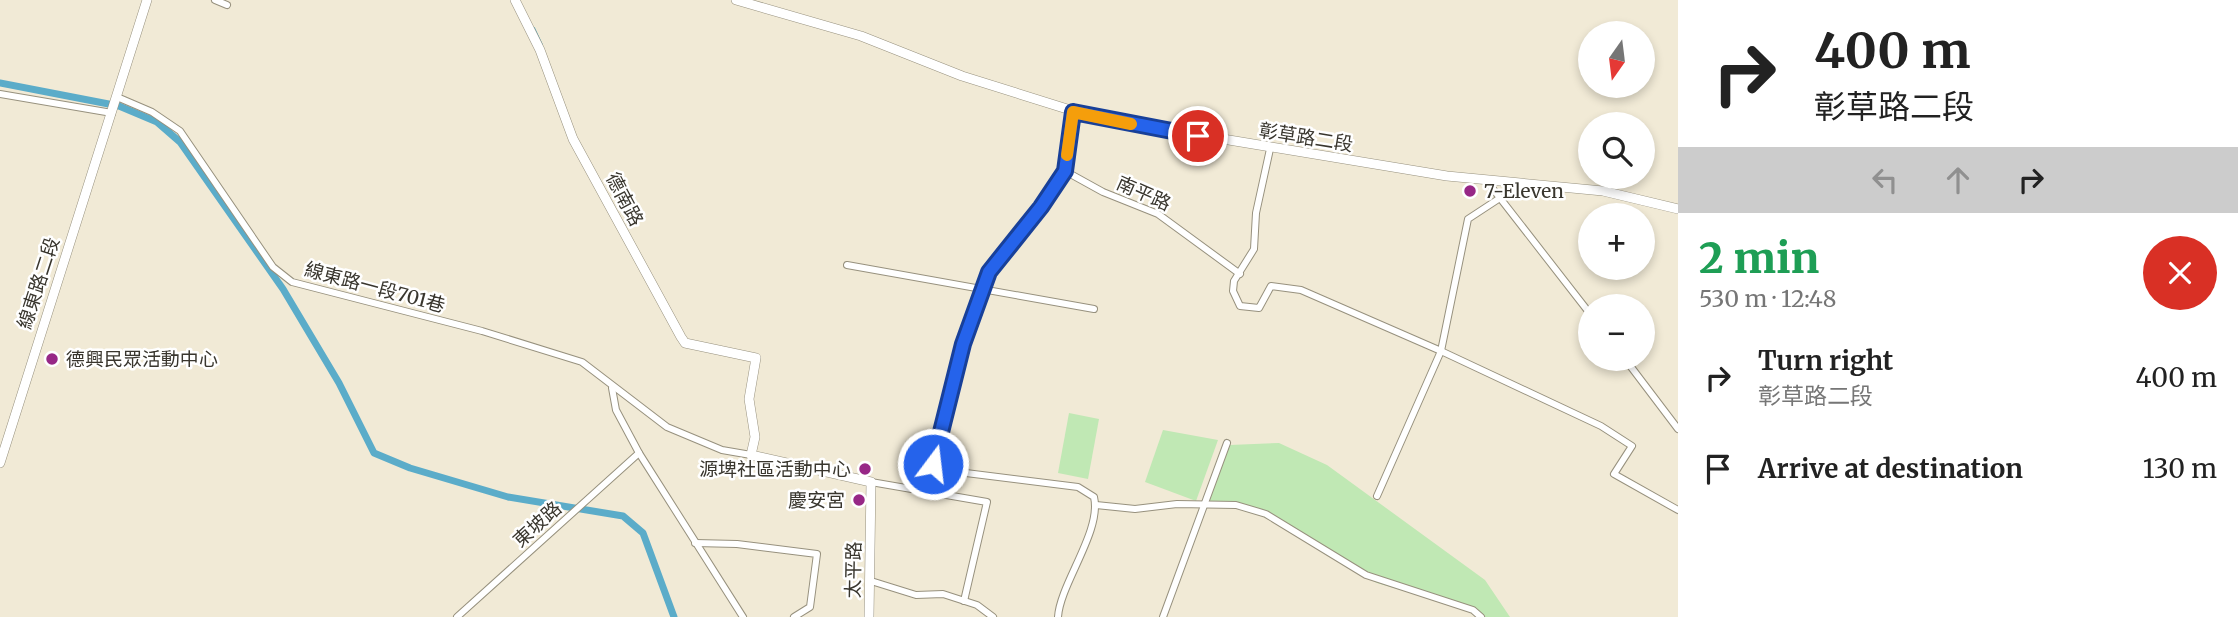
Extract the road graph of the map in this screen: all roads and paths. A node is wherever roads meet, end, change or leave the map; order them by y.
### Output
1 (147, 0) edge
2 (215, 0) edge
3 (515, 0) edge
4 (736, 0) edge
5 (227, 5) dead end
6 (0, 94) edge
7 (116, 99) junction
8 (1073, 112) junction
9 (112, 113) junction
10 (1270, 149) junction
11 (1065, 171) junction
12 (1486, 180) junction
13 (1500, 198) junction
14 (1678, 209) edge
15 (847, 265) dead end
16 (1240, 274) junction
17 (983, 288) junction
18 (1578, 298) edge
19 (1094, 309) dead end
20 (1441, 351) junction
21 (1634, 371) edge
22 (612, 388) junction
23 (1678, 429) edge
24 (1227, 443) dead end
25 (639, 453) junction
26 (751, 456) junction
27 (0, 463) edge
28 (933, 464) junction
29 (871, 482) junction
30 (932, 492) junction
31 (1377, 496) dead end
32 (1204, 504) junction
33 (1096, 505) junction
34 (1678, 510) edge
35 (695, 543) junction
36 (871, 582) junction
37 (964, 601) junction
38 (457, 617) edge
39 (743, 617) edge
40 (794, 617) edge
41 (869, 617) edge
42 (993, 617) edge
43 (1058, 617) edge
44 (1163, 617) edge
45 (1481, 617) edge

1 - 7 street, 線東路二段
2 - 5 street
3 - 26 street, 德南路
4 - 8 street, 彰草路二段
6 - 9 street
7 - 9 street, 線東路二段
7 - 22 street, 線東路一段701巷
8 - 10 street, 彰草路二段
8 - 11 street
9 - 27 street, 線東路二段
10 - 12 street, 彰草路二段
10 - 16 street
11 - 16 street, 南平路
11 - 17 street
12 - 13 street
12 - 14 street, 彰草路二段
13 - 18 street
13 - 20 street
15 - 17 street
16 - 20 street
17 - 19 street
17 - 28 street
20 - 31 street
20 - 34 street
21 - 23 street
22 - 25 street
22 - 26 street, 線東路一段701巷
24 - 32 street
25 - 35 street
25 - 38 street, 東坡路
26 - 29 street
28 - 30 street
28 - 33 street
29 - 30 street
29 - 36 street, 太平路
30 - 37 street
32 - 33 street
32 - 44 street
32 - 45 street
33 - 43 street
35 - 39 street
35 - 40 street
36 - 37 street
36 - 41 street, 太平路
37 - 42 street

